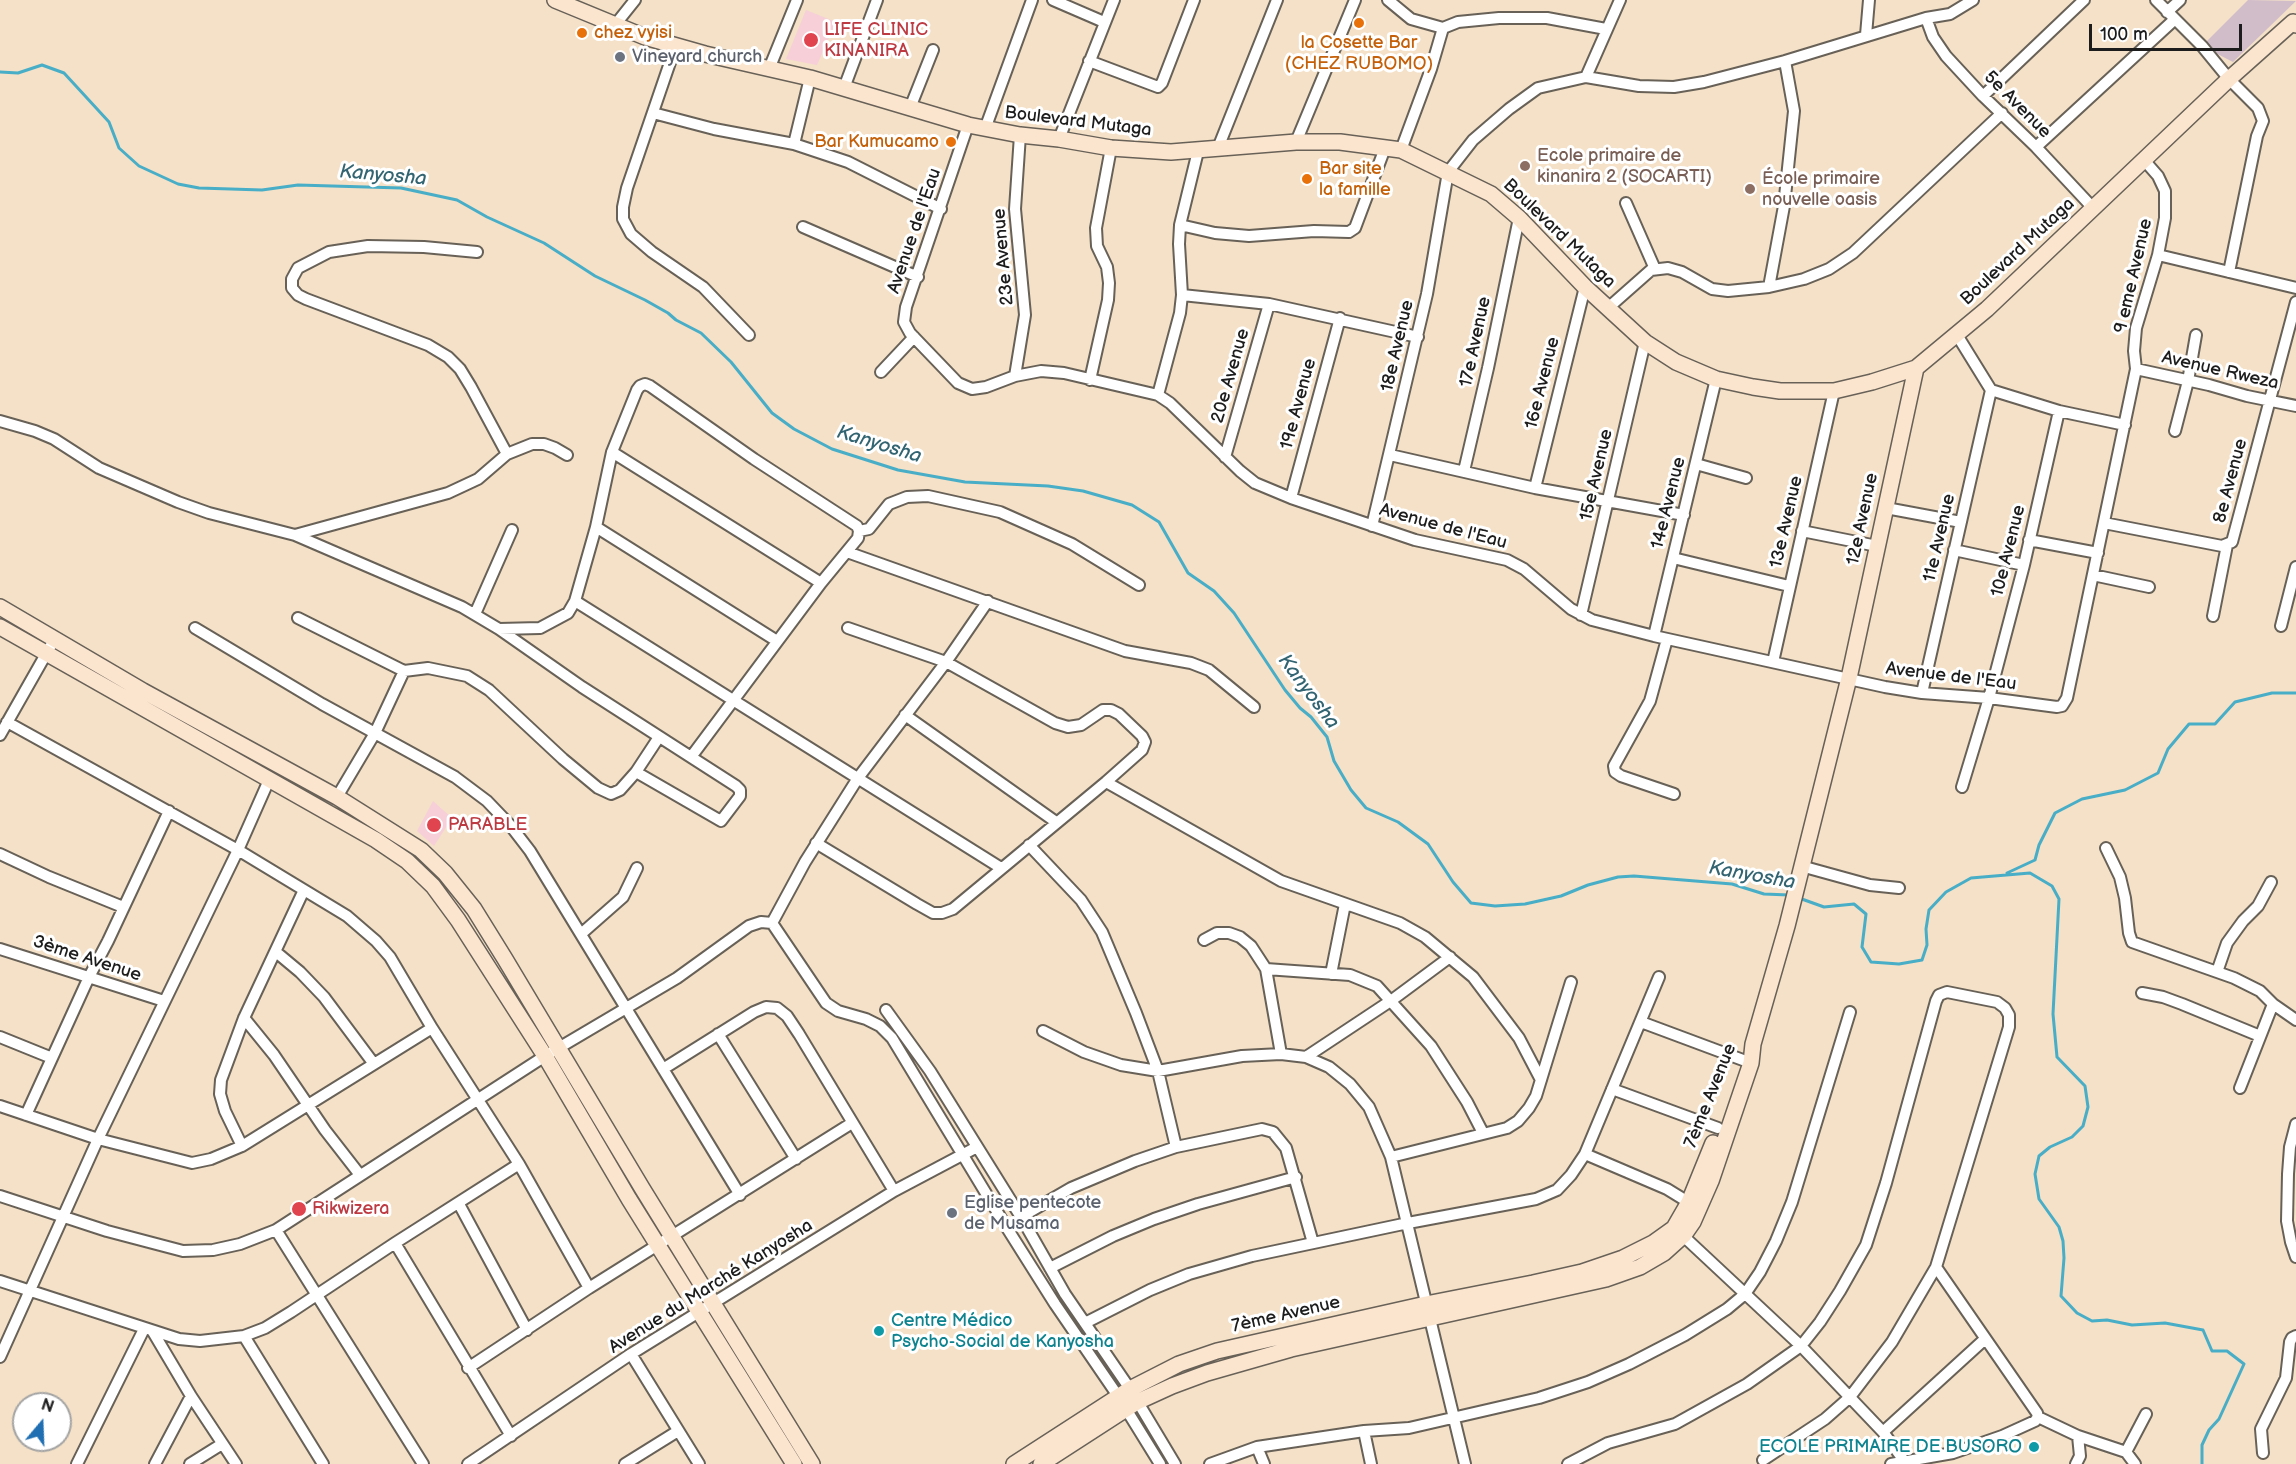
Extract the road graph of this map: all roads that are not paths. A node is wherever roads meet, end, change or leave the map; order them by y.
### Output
1 (555, 0) edge
2 (635, 0) edge
3 (797, 0) edge
4 (878, 0) edge
5 (1032, 0) edge
6 (1053, 0) edge
7 (1114, 0) edge
8 (1194, 0) edge
9 (1355, 0) edge
10 (1388, 0) edge
11 (1620, 0) edge
12 (1869, 0) edge
13 (1973, 0) edge
14 (2084, 0) edge
15 (2157, 0) edge
16 (2180, 0) edge
17 (1275, 1) edge
18 (2171, 16) junction
19 (1926, 18) junction
20 (1104, 22) junction
21 (2295, 22) edge
22 (615, 25) junction
23 (1443, 28) junction
24 (1606, 30) junction
25 (1866, 35) junction
26 (676, 45) junction
27 (933, 50) dead end
28 (1089, 61) junction
29 (1785, 61) junction
30 (769, 69) junction
31 (1586, 77) junction
32 (810, 78) junction
33 (2229, 80) junction
34 (844, 88) junction
35 (1983, 96) junction
36 (910, 108) junction
37 (653, 113) junction
38 (2002, 113) junction
39 (969, 125) junction
40 (985, 129) junction
41 (1020, 135) junction
42 (1059, 139) junction
43 (1296, 142) junction
44 (794, 144) junction
45 (2036, 147) junction
46 (1111, 148) junction
47 (1218, 148) junction
48 (1393, 149) junction
49 (1198, 151) junction
50 (2144, 160) junction
51 (1448, 172) junction
52 (1626, 203) dead end
53 (2093, 208) junction
54 (941, 209) junction
55 (1519, 218) junction
56 (1180, 225) junction
57 (803, 227) dead end
58 (477, 252) dead end
59 (2158, 255) junction
60 (1656, 269) junction
61 (2229, 272) junction
62 (918, 277) junction
63 (1585, 287) junction
64 (1769, 287) junction
65 (2296, 288) edge
66 (1182, 295) junction
67 (2296, 302) edge
68 (1269, 304) junction
69 (1608, 308) junction
70 (1340, 318) junction
71 (749, 335) dead end
72 (1957, 335) junction
73 (2196, 335) dead end
74 (1418, 336) junction
75 (914, 337) junction
76 (1645, 342) junction
77 (1916, 368) junction
78 (2136, 369) junction
79 (881, 372) dead end
80 (1015, 376) junction
81 (1716, 379) junction
82 (1090, 380) junction
83 (2188, 381) junction
84 (1991, 390) junction
85 (1834, 391) junction
86 (1158, 396) junction
87 (2269, 400) junction
88 (2296, 406) edge
89 (2059, 411) junction
90 (0, 421) edge
91 (2125, 425) junction
92 (2175, 431) dead end
93 (612, 452) junction
94 (507, 454) junction
95 (567, 455) dead end
96 (1390, 455) junction
97 (1225, 457) junction
98 (1696, 464) junction
99 (1464, 471) junction
100 (1746, 477) dead end
101 (1535, 488) junction
102 (1291, 498) junction
103 (1607, 502) junction
104 (1886, 508) junction
105 (1684, 515) junction
106 (1961, 522) junction
107 (2104, 523) junction
108 (1372, 526) junction
109 (596, 528) junction
110 (512, 530) dead end
111 (859, 531) junction
112 (1802, 531) junction
113 (295, 535) junction
114 (2029, 540) junction
115 (2227, 545) junction
116 (1877, 546) junction
117 (1954, 550) junction
118 (847, 552) junction
119 (2098, 553) junction
120 (1673, 558) junction
121 (2024, 565) junction
122 (2296, 567) edge
123 (2093, 575) junction
124 (821, 583) junction
125 (1139, 585) dead end
126 (1789, 586) junction
127 (2149, 587) dead end
128 (575, 601) junction
129 (988, 601) junction
130 (0, 607) edge
131 (475, 614) junction
132 (1581, 615) junction
133 (2213, 616) dead end
134 (298, 618) dead end
135 (2281, 626) dead end
136 (0, 627) edge
137 (195, 628) dead end
138 (848, 628) dead end
139 (499, 629) junction
140 (1654, 636) junction
141 (1667, 639) junction
142 (54, 640) junction
143 (777, 641) junction
144 (46, 654) junction
145 (946, 662) junction
146 (1773, 662) junction
147 (404, 671) junction
148 (1849, 678) junction
149 (1922, 693) junction
150 (1989, 698) junction
151 (734, 701) junction
152 (1254, 707) dead end
153 (905, 715) junction
154 (7, 722) junction
155 (375, 733) junction
156 (0, 735) edge
157 (659, 737) junction
158 (690, 757) junction
159 (636, 772) junction
160 (858, 778) junction
161 (269, 780) junction
162 (1106, 782) junction
163 (1962, 787) dead end
164 (1674, 794) dead end
165 (337, 797) junction
166 (169, 811) junction
167 (1056, 822) junction
168 (816, 843) junction
169 (1029, 845) junction
170 (2106, 848) dead end
171 (238, 850) junction
172 (0, 854) edge
173 (1801, 867) junction
174 (637, 868) dead end
175 (1000, 868) junction
176 (2271, 882) dead end
177 (1899, 888) dead end
178 (303, 892) junction
179 (1345, 903) junction
180 (123, 907) junction
181 (772, 923) junction
182 (581, 934) junction
183 (1204, 940) dead end
184 (0, 949) edge
185 (276, 952) junction
186 (1450, 957) junction
187 (1266, 969) junction
188 (2217, 972) junction
189 (1331, 974) junction
190 (89, 977) junction
191 (1659, 977) dead end
192 (1571, 982) dead end
193 (2142, 993) dead end
194 (1392, 1000) junction
195 (164, 1001) junction
196 (2273, 1004) junction
197 (626, 1007) junction
198 (886, 1010) dead end
199 (1850, 1012) dead end
200 (244, 1018) junction
201 (2296, 1020) edge
202 (1641, 1022) junction
203 (432, 1028) junction
204 (1042, 1031) dead end
205 (718, 1034) junction
206 (2260, 1036) junction
207 (0, 1037) edge
208 (552, 1052) junction
209 (1281, 1054) junction
210 (1306, 1057) junction
211 (52, 1058) junction
212 (1747, 1062) junction
213 (374, 1064) junction
214 (663, 1069) junction
215 (1158, 1071) junction
216 (1541, 1080) junction
217 (2240, 1088) dead end
218 (1612, 1089) junction
219 (477, 1099) junction
220 (307, 1104) junction
221 (0, 1106) edge
222 (26, 1115) junction
223 (852, 1123) junction
224 (2296, 1124) edge
225 (1718, 1128) junction
226 (1482, 1133) junction
227 (98, 1139) junction
228 (242, 1146) junction
229 (976, 1147) junction
230 (1176, 1147) junction
231 (1585, 1154) junction
232 (962, 1155) junction
233 (1391, 1157) junction
234 (796, 1159) junction
235 (519, 1164) junction
236 (360, 1175) junction
237 (1296, 1177) junction
238 (894, 1191) junction
239 (740, 1195) junction
240 (0, 1196) edge
241 (459, 1204) junction
242 (1694, 1205) junction
243 (63, 1216) junction
244 (1021, 1217) junction
245 (1408, 1223) junction
246 (276, 1230) junction
247 (1679, 1231) junction
248 (672, 1236) junction
249 (395, 1243) junction
250 (1313, 1243) junction
251 (658, 1244) junction
252 (2296, 1257) edge
253 (1936, 1267) junction
254 (1050, 1268) junction
255 (0, 1281) edge
256 (589, 1288) junction
257 (30, 1291) junction
258 (317, 1294) junction
259 (1744, 1294) junction
260 (707, 1308) junction
261 (1427, 1311) junction
262 (1085, 1323) junction
263 (527, 1330) junction
264 (149, 1331) junction
265 (243, 1336) junction
266 (2296, 1336) edge
267 (1985, 1339) junction
268 (1801, 1346) junction
269 (631, 1354) junction
270 (0, 1357) edge
271 (468, 1368) junction
272 (191, 1396) junction
273 (1850, 1397) junction
274 (1127, 1399) junction
275 (2146, 1414) dead end
276 (2038, 1417) junction
277 (1452, 1418) junction
278 (678, 1431) junction
279 (1364, 1431) junction
280 (1882, 1432) junction
281 (511, 1436) junction
282 (2078, 1436) junction
283 (222, 1444) junction
284 (1257, 1447) junction
285 (2126, 1452) junction
286 (2263, 1452) dead end
287 (1763, 1460) dead end
288 (1933, 1460) edge
289 (1905, 1462) junction
290 (2082, 1462) edge
291 (321, 1463) edge
292 (77, 1464) edge
293 (155, 1464) edge
294 (190, 1464) edge
295 (236, 1464) edge
296 (423, 1464) edge
297 (468, 1464) edge
298 (625, 1464) edge
299 (699, 1464) edge
300 (794, 1464) edge
301 (812, 1464) edge
302 (1014, 1464) edge
303 (1041, 1464) edge
304 (1160, 1464) edge
305 (1175, 1464) edge
306 (1210, 1464) edge
307 (1264, 1464) edge
308 (1371, 1464) edge
309 (1465, 1464) edge
310 (1568, 1464) edge
311 (1891, 1464) edge
312 (2135, 1464) edge

1 - 22 street, Boulevard Mutaga
2 - 22 street
3 - 30 street
4 - 34 street
5 - 40 street
6 - 20 street
7 - 20 street
8 - 28 street
9 - 43 street
10 - 23 street
11 - 24 street
12 - 25 street
13 - 19 street
14 - 35 street
15 - 18 street
16 - 18 street
17 - 47 street
18 - 33 street
18 - 45 street
19 - 25 street
19 - 35 street, 5e Avenue
20 - 28 street
21 - 33 street, Boulevard Mutaga
22 - 26 street, Boulevard Mutaga
23 - 24 street
23 - 48 street
24 - 31 street
25 - 29 street
26 - 30 street, Boulevard Mutaga
26 - 37 street
27 - 36 street
28 - 42 street
29 - 31 street
29 - 64 street
30 - 32 street, Boulevard Mutaga
31 - 51 street
32 - 34 street, Boulevard Mutaga
32 - 44 street
33 - 50 street, Boulevard Mutaga
33 - 61 street
34 - 36 street, Boulevard Mutaga
35 - 38 street, 5e Avenue
36 - 39 street, Boulevard Mutaga
37 - 44 street
37 - 71 street
38 - 45 street, 5e Avenue
38 - 64 street
39 - 40 street, Boulevard Mutaga
39 - 54 street, Avenue de l'Eau
40 - 41 street, Boulevard Mutaga
41 - 42 street, Boulevard Mutaga
41 - 80 street, 23e Avenue
42 - 46 street, Boulevard Mutaga
43 - 47 street, Boulevard Mutaga
43 - 48 street, Boulevard Mutaga
44 - 54 street
45 - 53 street, 5e Avenue
46 - 49 street, Boulevard Mutaga
46 - 82 street
47 - 49 street, Boulevard Mutaga
48 - 51 street, Boulevard Mutaga
48 - 56 street
49 - 56 street
50 - 53 street, Boulevard Mutaga
50 - 59 street, 9 eme Avenue
51 - 55 street, Boulevard Mutaga
51 - 74 street, 18e Avenue
52 - 60 street
53 - 72 street, Boulevard Mutaga
54 - 62 street, Avenue de l'Eau
55 - 63 street, Boulevard Mutaga
55 - 99 street, 17e Avenue
56 - 66 street
57 - 62 street
58 - 94 street
59 - 61 street
59 - 78 street, 9 eme Avenue
60 - 64 street
60 - 69 street
61 - 65 street
62 - 75 street, Avenue de l'Eau
63 - 69 street, Boulevard Mutaga
63 - 101 street, 16e Avenue
66 - 68 street
66 - 86 street
67 - 87 street, 8e Avenue
68 - 70 street
68 - 97 street, 20e Avenue
69 - 76 street, Boulevard Mutaga
70 - 74 street
70 - 102 street, 19e Avenue
72 - 77 street, Boulevard Mutaga
72 - 84 street
73 - 83 street
74 - 96 street, 18e Avenue
75 - 79 street
75 - 80 street, Avenue de l'Eau
76 - 81 street, Boulevard Mutaga
76 - 103 street, 15e Avenue
77 - 85 street, Boulevard Mutaga
77 - 104 street, 12e Avenue
78 - 83 street, Avenue Rweza
78 - 91 street, Avenue de l'Eau
80 - 82 street, Avenue de l'Eau
81 - 85 street, Boulevard Mutaga
81 - 98 street, 14e Avenue
82 - 86 street, Avenue de l'Eau
83 - 87 street, Avenue Rweza
83 - 92 street
84 - 89 street
84 - 106 street, 11e Avenue
85 - 112 street, 13e Avenue
86 - 97 street, Avenue de l'Eau
87 - 88 street, Avenue Rweza
87 - 115 street, 8e Avenue
89 - 91 street
89 - 114 street, 10e Avenue
90 - 113 street
91 - 107 street, Avenue de l'Eau
93 - 109 street
93 - 111 street
93 - 124 street
94 - 95 street
94 - 113 street
96 - 99 street
96 - 108 street, 18e Avenue
97 - 102 street, Avenue de l'Eau
98 - 100 street
98 - 105 street, 14e Avenue
99 - 101 street
101 - 103 street
102 - 108 street, Avenue de l'Eau
103 - 105 street
103 - 132 street, 15e Avenue
104 - 106 street
104 - 116 street, 12e Avenue
105 - 120 street, 14e Avenue
106 - 117 street, 11e Avenue
107 - 115 street, 8e Avenue
107 - 119 street, Avenue de l'Eau
108 - 132 street, Avenue de l'Eau
109 - 128 street
109 - 143 street
110 - 131 street
111 - 118 street
111 - 125 street
112 - 116 street
112 - 126 street, 13e Avenue
113 - 131 street
114 - 119 street
114 - 121 street, 10e Avenue
115 - 133 street
116 - 148 street, 12e Avenue
117 - 121 street
117 - 149 street, 11e Avenue
118 - 124 street
118 - 129 street
119 - 123 street, Avenue de l'Eau
120 - 126 street
120 - 140 street, 14e Avenue
121 - 150 street, 10e Avenue
122 - 135 street
123 - 127 street
123 - 150 street, Avenue de l'Eau
124 - 143 street
126 - 146 street, 13e Avenue
128 - 139 street
128 - 151 street
129 - 145 street
129 - 152 street
130 - 142 street
131 - 139 street
132 - 140 street, Avenue de l'Eau
134 - 147 street
136 - 144 street
137 - 155 street
138 - 145 street
139 - 157 street
140 - 141 street, Avenue de l'Eau
141 - 146 street, Avenue de l'Eau
141 - 164 street
142 - 144 street
142 - 165 street
143 - 151 street
144 - 154 street
144 - 161 street
145 - 153 street
145 - 162 street
146 - 148 street, Avenue de l'Eau
147 - 155 street
147 - 159 street
148 - 149 street, Avenue de l'Eau
148 - 173 street, 12e Avenue
149 - 150 street, Avenue de l'Eau
150 - 163 street, 10e Avenue
151 - 158 street
151 - 160 street
153 - 160 street
153 - 167 street
154 - 156 street
154 - 166 street
155 - 165 street
155 - 182 street
157 - 158 street
157 - 159 street
158 - 159 street
160 - 168 street
160 - 175 street
161 - 171 street
161 - 208 street
162 - 167 street
162 - 179 street
165 - 208 street
166 - 171 street
166 - 180 street
167 - 169 street
168 - 175 street
168 - 181 street
169 - 175 street
169 - 215 street
170 - 188 street
171 - 178 street
171 - 195 street
172 - 180 street
173 - 177 street
173 - 212 street, 7ème Avenue
174 - 182 street
176 - 188 street
178 - 185 street
178 - 203 street
179 - 186 street
179 - 189 street
180 - 190 street
181 - 197 street
181 - 232 street
182 - 197 street
183 - 187 street
184 - 190 street, 3ème Avenue
185 - 200 street
185 - 213 street
186 - 194 street
186 - 216 street
187 - 189 street
187 - 209 street
188 - 196 street
189 - 194 street
190 - 195 street, 3ème Avenue
190 - 211 street
191 - 202 street
192 - 216 street
193 - 206 street
194 - 210 street
194 - 226 street
195 - 227 street
196 - 201 street
196 - 206 street
197 - 208 street
197 - 214 street
198 - 229 street
199 - 259 street
200 - 220 street
200 - 228 street
202 - 212 street
202 - 218 street
203 - 213 street
203 - 219 street
204 - 215 street
205 - 214 street
205 - 223 street
205 - 234 street
206 - 217 street
207 - 211 street
208 - 219 street
208 - 248 street
208 - 251 street
209 - 210 street
209 - 215 street
210 - 233 street
211 - 222 street
212 - 225 street, 7ème Avenue
212 - 242 street, 7ème Avenue
213 - 220 street
214 - 239 street
215 - 230 street
216 - 226 street
218 - 225 street
218 - 231 street
219 - 235 street
219 - 236 street
220 - 228 street
220 - 236 street
221 - 222 street
222 - 227 street
223 - 234 street
223 - 238 street
224 - 252 street
225 - 242 street, 7ème Avenue
226 - 233 street
227 - 228 street
227 - 243 street
229 - 232 street, Avenue du Marché Kanyosha
229 - 244 street
230 - 237 street
230 - 244 street
231 - 242 street
231 - 245 street
232 - 238 street, Avenue du Marché Kanyosha
232 - 274 street
233 - 245 street
234 - 239 street
235 - 241 street
235 - 256 street
236 - 246 street
237 - 250 street
237 - 254 street
238 - 260 street, Avenue du Marché Kanyosha
239 - 248 street
240 - 243 street
241 - 249 street
241 - 263 street
242 - 247 street, 7ème Avenue
243 - 246 street
243 - 257 street
244 - 254 street
245 - 250 street
245 - 261 street
246 - 258 street
247 - 259 street
247 - 261 street, 7ème Avenue
248 - 251 street
248 - 260 street
249 - 258 street
249 - 271 street
250 - 262 street
251 - 256 street
251 - 260 street
253 - 267 street
253 - 268 street
253 - 273 street
254 - 262 street
255 - 257 street
256 - 263 street
257 - 264 street
257 - 270 street
258 - 265 street
258 - 296 street
259 - 268 street
259 - 277 street
260 - 269 street, Avenue du Marché Kanyosha
260 - 300 street
260 - 301 street
261 - 274 street, 7ème Avenue
261 - 277 street
262 - 274 street
263 - 271 street
264 - 265 street
264 - 272 street
264 - 292 street
265 - 291 street
266 - 286 street
267 - 276 street
267 - 280 street
268 - 273 street
268 - 310 street
269 - 278 street
269 - 281 street, Avenue du Marché Kanyosha
271 - 281 street
272 - 283 street
272 - 293 street
273 - 280 street
273 - 287 street
274 - 302 street, 7ème Avenue
274 - 303 street, 7ème Avenue
274 - 304 street
274 - 305 street
275 - 285 street
276 - 282 street
276 - 288 street
277 - 279 street
277 - 309 street
278 - 298 street
278 - 299 street
279 - 284 street
279 - 308 street
280 - 289 street
281 - 297 street, Avenue du Marché Kanyosha
282 - 285 street
282 - 290 street
283 - 294 street
283 - 295 street
284 - 306 street
284 - 307 street
285 - 312 street
288 - 289 street
289 - 311 street

